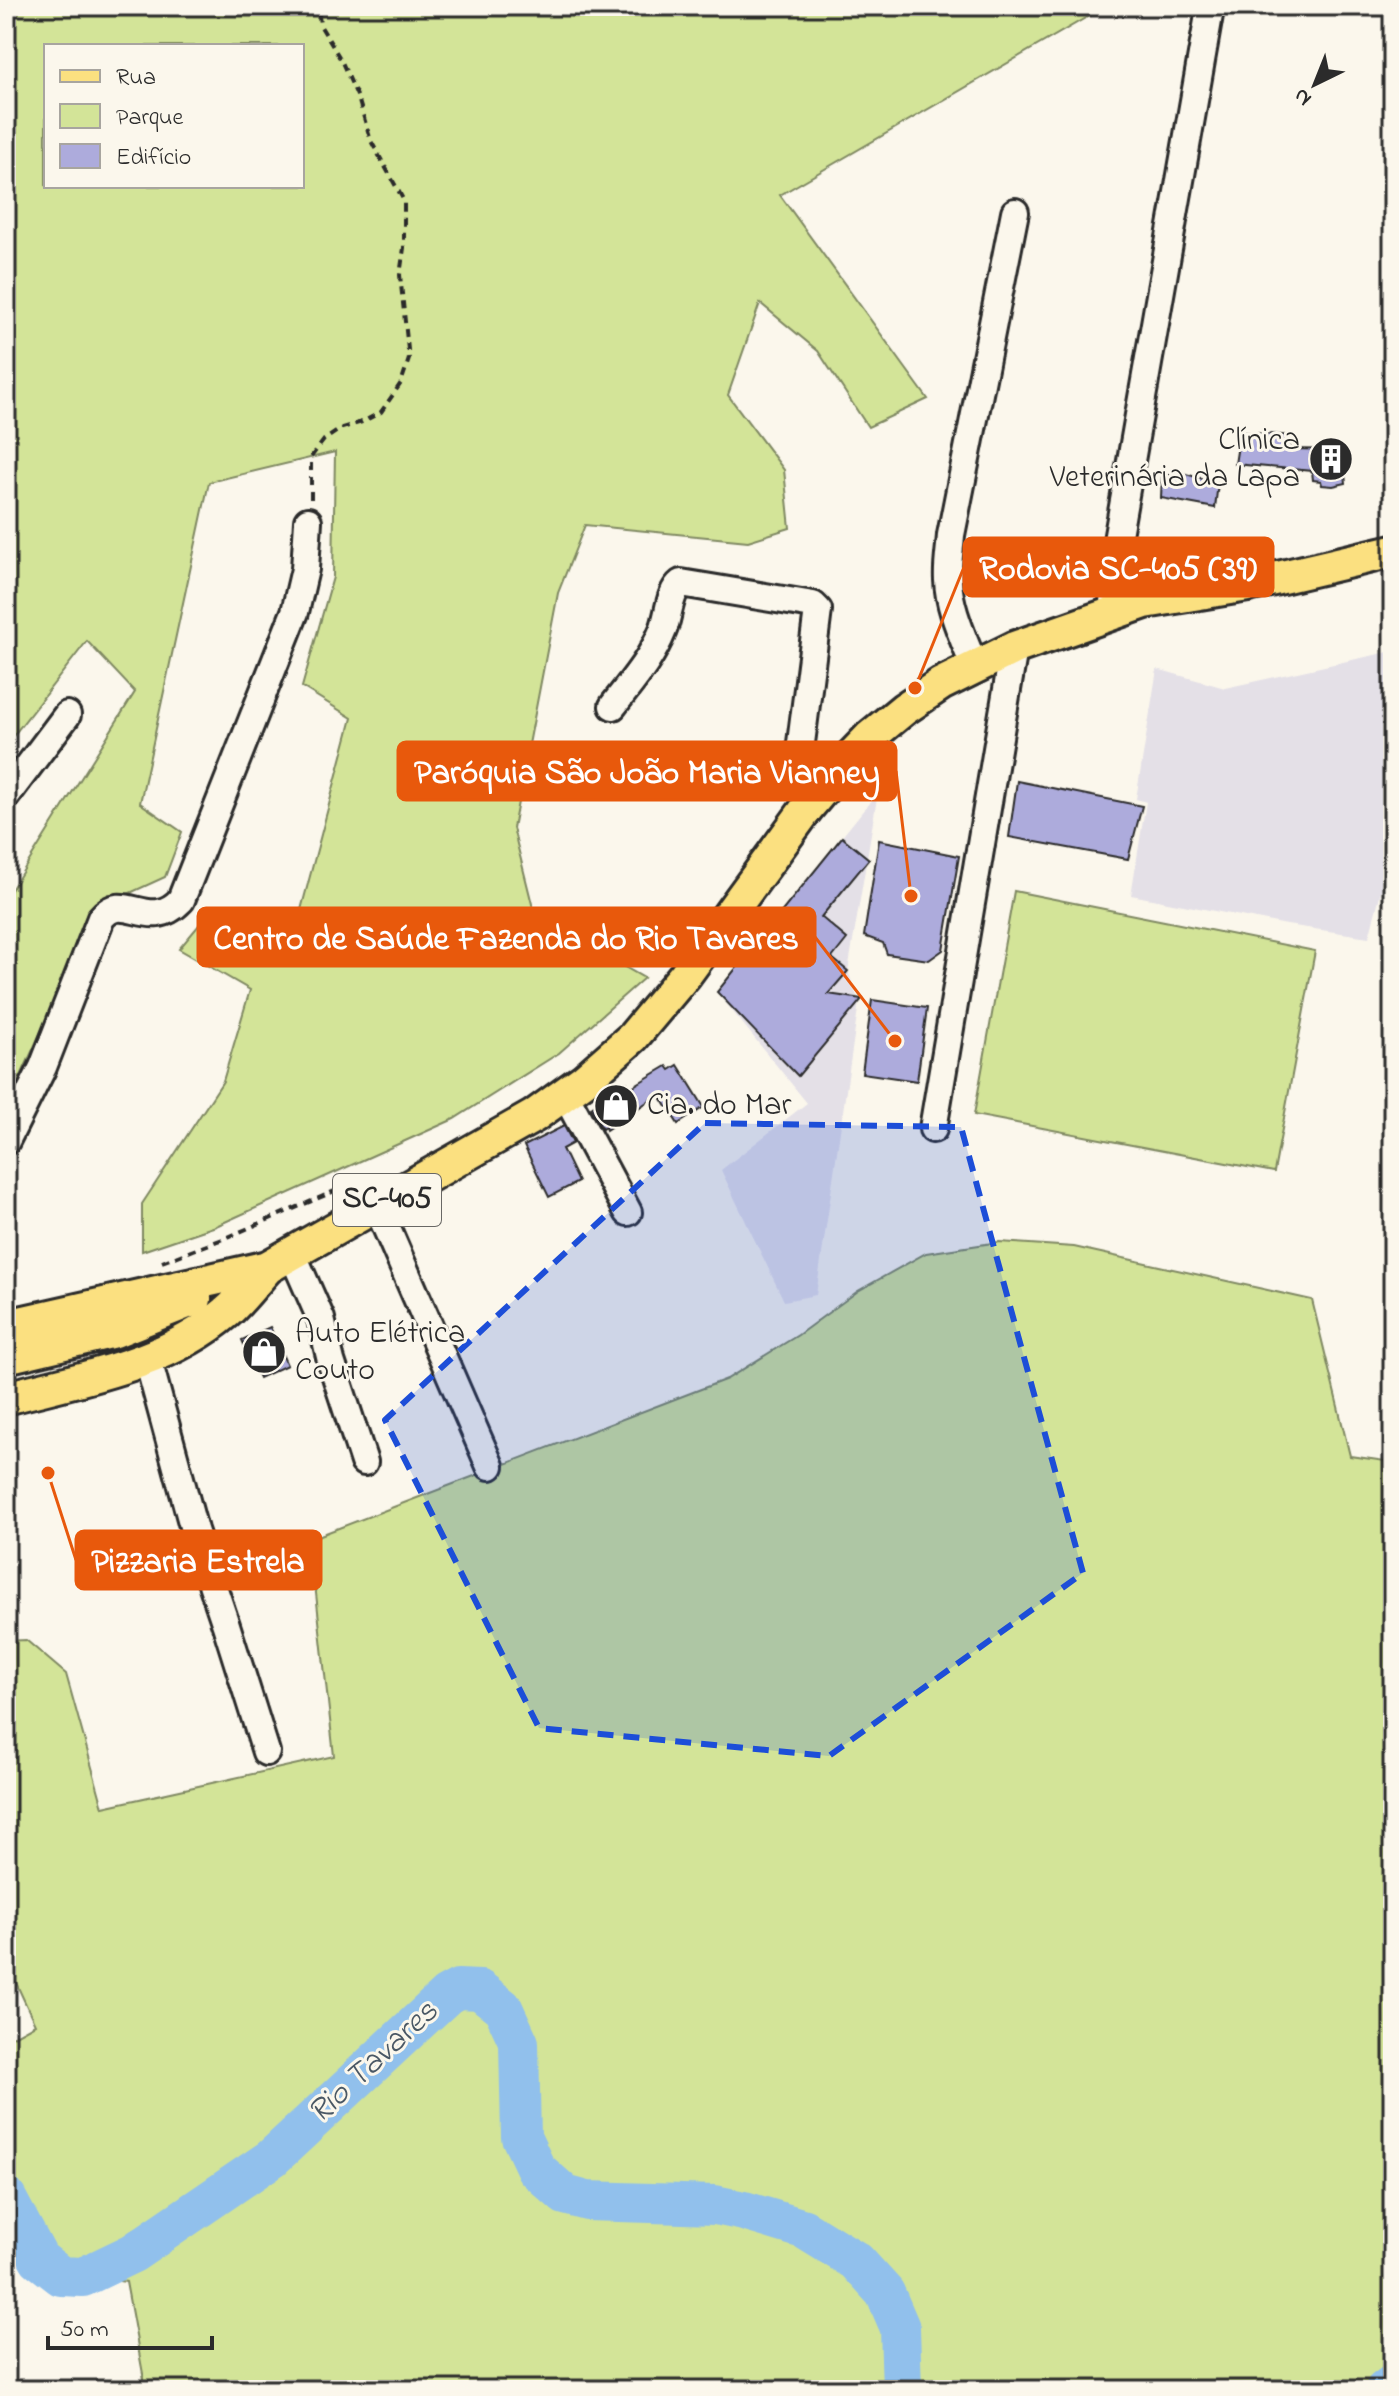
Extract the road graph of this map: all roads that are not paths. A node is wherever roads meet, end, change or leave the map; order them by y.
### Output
1 (1209, 15) dead end
2 (1015, 212) dead end
3 (308, 521) road end
4 (1393, 529) edge
5 (1393, 551) edge
6 (1248, 585) junction
7 (1113, 613) junction
8 (1014, 648) junction
9 (974, 666) junction
10 (613, 706) dead end
11 (67, 715) dead end
12 (6, 796) edge
13 (807, 808) junction
14 (565, 1094) junction
15 (933, 1129) dead end
16 (6, 1141) edge
17 (377, 1206) junction
18 (628, 1212) dead end
19 (280, 1260) junction
20 (6, 1326) edge
21 (6, 1357) edge
22 (148, 1360) junction
23 (6, 1398) edge
24 (364, 1462) dead end
25 (490, 1466) dead end
26 (266, 1752) dead end

1 - 7 street
2 - 9 street
3 - 16 street
4 - 6 main road, SC-405
5 - 6 main road, SC-405
6 - 7 main road, SC-405
7 - 8 main road, SC-405
8 - 9 main road, SC-405
8 - 15 street
9 - 13 main road, SC-405
10 - 13 street
11 - 12 street
13 - 14 main road, SC-405
14 - 17 main road, SC-405
14 - 18 street
17 - 19 main road, SC-405
17 - 25 street
19 - 20 main road
19 - 21 main road, SC-405
19 - 22 main road, SC-405
19 - 24 street
22 - 23 main road, SC-405
22 - 26 street

